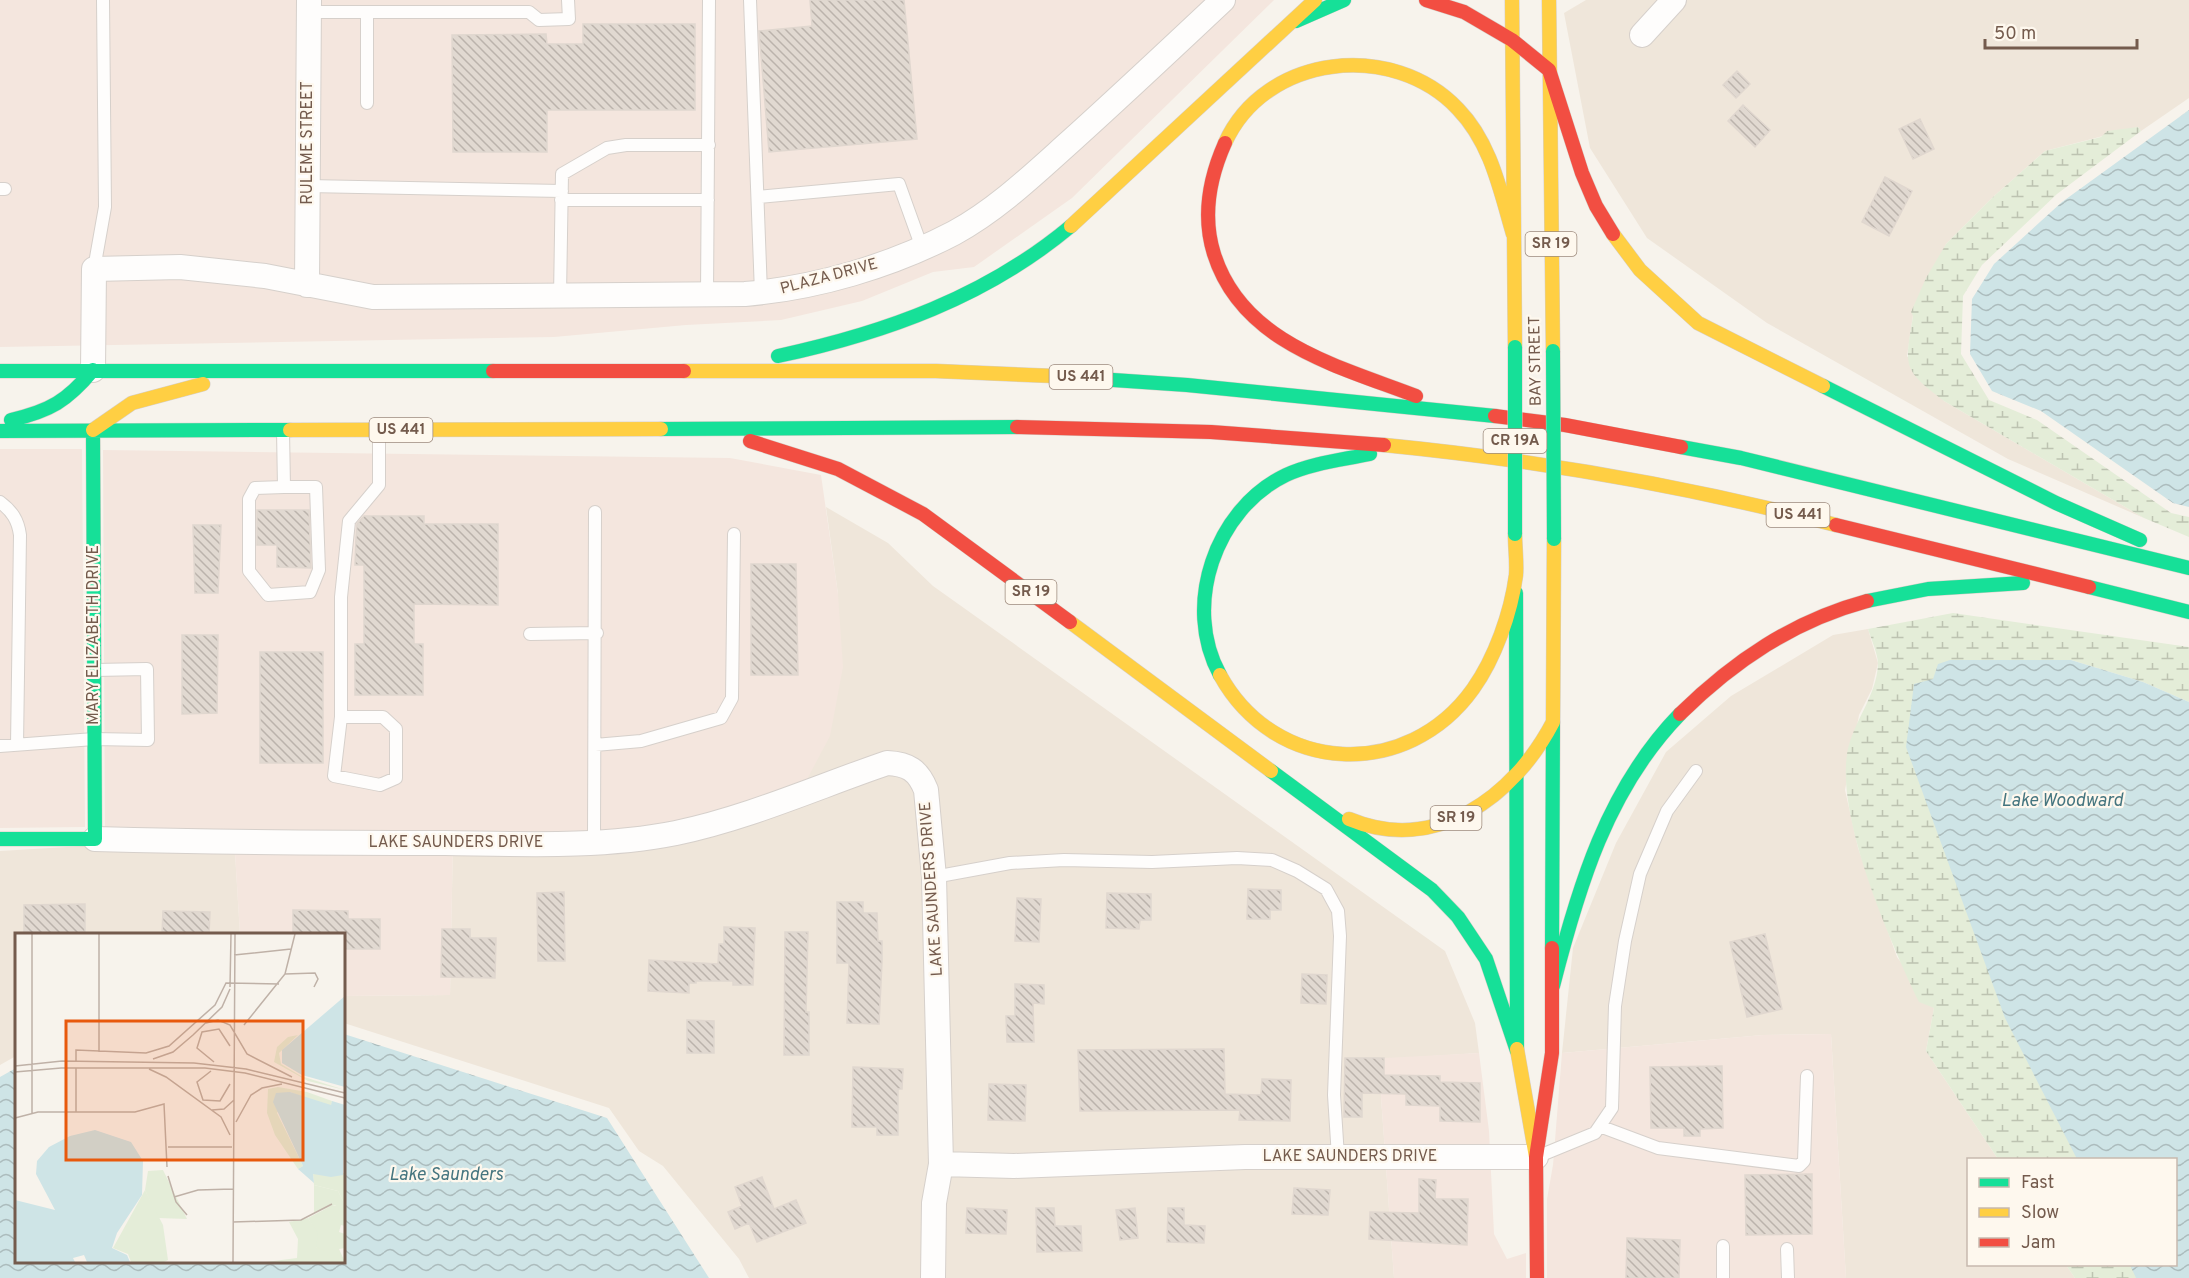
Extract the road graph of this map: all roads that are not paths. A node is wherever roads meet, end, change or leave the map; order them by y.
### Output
1 (103, 0) edge
2 (568, 0) edge
3 (709, 0) edge
4 (750, 0) edge
5 (1223, 0) edge
6 (1315, 0) edge
7 (1344, 0) edge
8 (1426, 0) edge
9 (1512, 0) edge
10 (1549, 0) edge
11 (1674, 0) edge
12 (309, 6) edge
13 (424, 6) edge
14 (363, 8) edge
15 (1290, 24) junction
16 (1642, 35) dead end
17 (1512, 40) junction
18 (1549, 70) junction
19 (367, 103) dead end
20 (709, 145) junction
21 (308, 186) junction
22 (561, 195) junction
23 (758, 197) junction
24 (708, 200) junction
25 (1513, 234) junction
26 (922, 248) junction
27 (94, 269) junction
28 (307, 285) junction
29 (761, 293) junction
30 (706, 294) junction
31 (560, 296) junction
32 (93, 370) junction
33 (709, 370) junction
34 (0, 371) edge
35 (263, 371) junction
36 (1451, 410) junction
37 (0, 422) edge
38 (93, 430) junction
39 (283, 430) junction
40 (379, 430) junction
41 (710, 430) junction
42 (0, 431) edge
43 (1401, 447) junction
44 (284, 486) junction
45 (0, 502) edge
46 (595, 512) dead end
47 (734, 534) dead end
48 (2189, 562) edge
49 (2189, 568) edge
50 (1515, 579) junction
51 (2070, 582) junction
52 (2189, 612) edge
53 (597, 633) junction
54 (530, 634) dead end
55 (94, 670) junction
56 (340, 717) junction
57 (1553, 722) junction
58 (94, 739) junction
59 (17, 745) junction
60 (595, 745) junction
61 (0, 746) edge
62 (1696, 771) dead end
63 (1516, 777) junction
64 (1322, 808) junction
65 (0, 839) edge
66 (95, 839) junction
67 (594, 841) junction
68 (934, 877) junction
69 (1553, 986) junction
70 (1517, 1051) junction
71 (1807, 1076) dead end
72 (1602, 1127) junction
73 (1338, 1157) junction
74 (1536, 1158) junction
75 (941, 1164) junction
76 (1723, 1246) dead end
77 (1787, 1249) dead end
78 (933, 1278) edge
79 (1537, 1278) edge
80 (1723, 1278) edge
81 (1788, 1278) edge

1 - 27 lane
2 - 13 lane
3 - 20 lane
4 - 23 lane
5 - 26 street, PLAZA DRIVE
6 - 15 main road
7 - 15 main road
8 - 17 main road
9 - 17 main road, BAY STREET / CR 19A
10 - 18 main road, BAY STREET / SR 19
11 - 16 street
12 - 14 lane
12 - 21 street, RULEME STREET
13 - 14 lane
14 - 19 lane
15 - 33 main road
17 - 18 main road
17 - 25 main road, BAY STREET / CR 19A
18 - 48 main road
18 - 57 main road, BAY STREET / SR 19, bridge
20 - 22 lane
20 - 24 lane
21 - 22 lane
21 - 28 street, RULEME STREET
22 - 24 lane
22 - 31 lane
23 - 26 lane
23 - 29 lane
24 - 30 lane
25 - 36 main road
25 - 50 main road, BAY STREET / CR 19A, bridge
26 - 29 street, PLAZA DRIVE
27 - 28 street
27 - 32 street
28 - 31 street, PLAZA DRIVE
29 - 30 street, PLAZA DRIVE
30 - 31 street, PLAZA DRIVE
32 - 34 main road, US 441
32 - 35 main road, US 441
32 - 37 main road
33 - 35 main road, US 441
33 - 36 main road, US 441
35 - 38 main road
36 - 49 main road, US 441
38 - 39 main road, US 441
38 - 42 main road, US 441
38 - 55 main road, MARY ELIZABETH DRIVE
39 - 40 main road, US 441
39 - 44 lane
40 - 41 main road, US 441
40 - 56 lane
41 - 43 main road, US 441
41 - 64 main road, SR 19
43 - 50 main road
43 - 51 main road, US 441
44 - 44 lane
45 - 59 lane
46 - 53 lane
47 - 60 lane
50 - 63 main road, CR 19A
51 - 52 main road, US 441
51 - 69 main road
53 - 54 lane
53 - 60 lane
55 - 58 main road, MARY ELIZABETH DRIVE
55 - 58 lane
56 - 56 lane
57 - 63 main road, SR 19
57 - 69 main road, CR 19A
58 - 59 lane
58 - 66 main road, MARY ELIZABETH DRIVE
59 - 61 lane
60 - 67 lane
62 - 72 lane
63 - 64 main road, SR 19
63 - 70 main road, CR 19A
64 - 70 main road
65 - 66 main road, LAKE SAUNDERS DRIVE
66 - 67 street, LAKE SAUNDERS DRIVE
67 - 68 street, LAKE SAUNDERS DRIVE
68 - 73 lane
68 - 75 street, LAKE SAUNDERS DRIVE
69 - 74 main road, CR 19A
70 - 74 main road, CR 19A
71 - 72 lane
72 - 74 lane
73 - 74 street, LAKE SAUNDERS DRIVE
73 - 75 street, LAKE SAUNDERS DRIVE
74 - 79 main road, CR 19A
75 - 78 street
76 - 80 lane
77 - 81 lane

